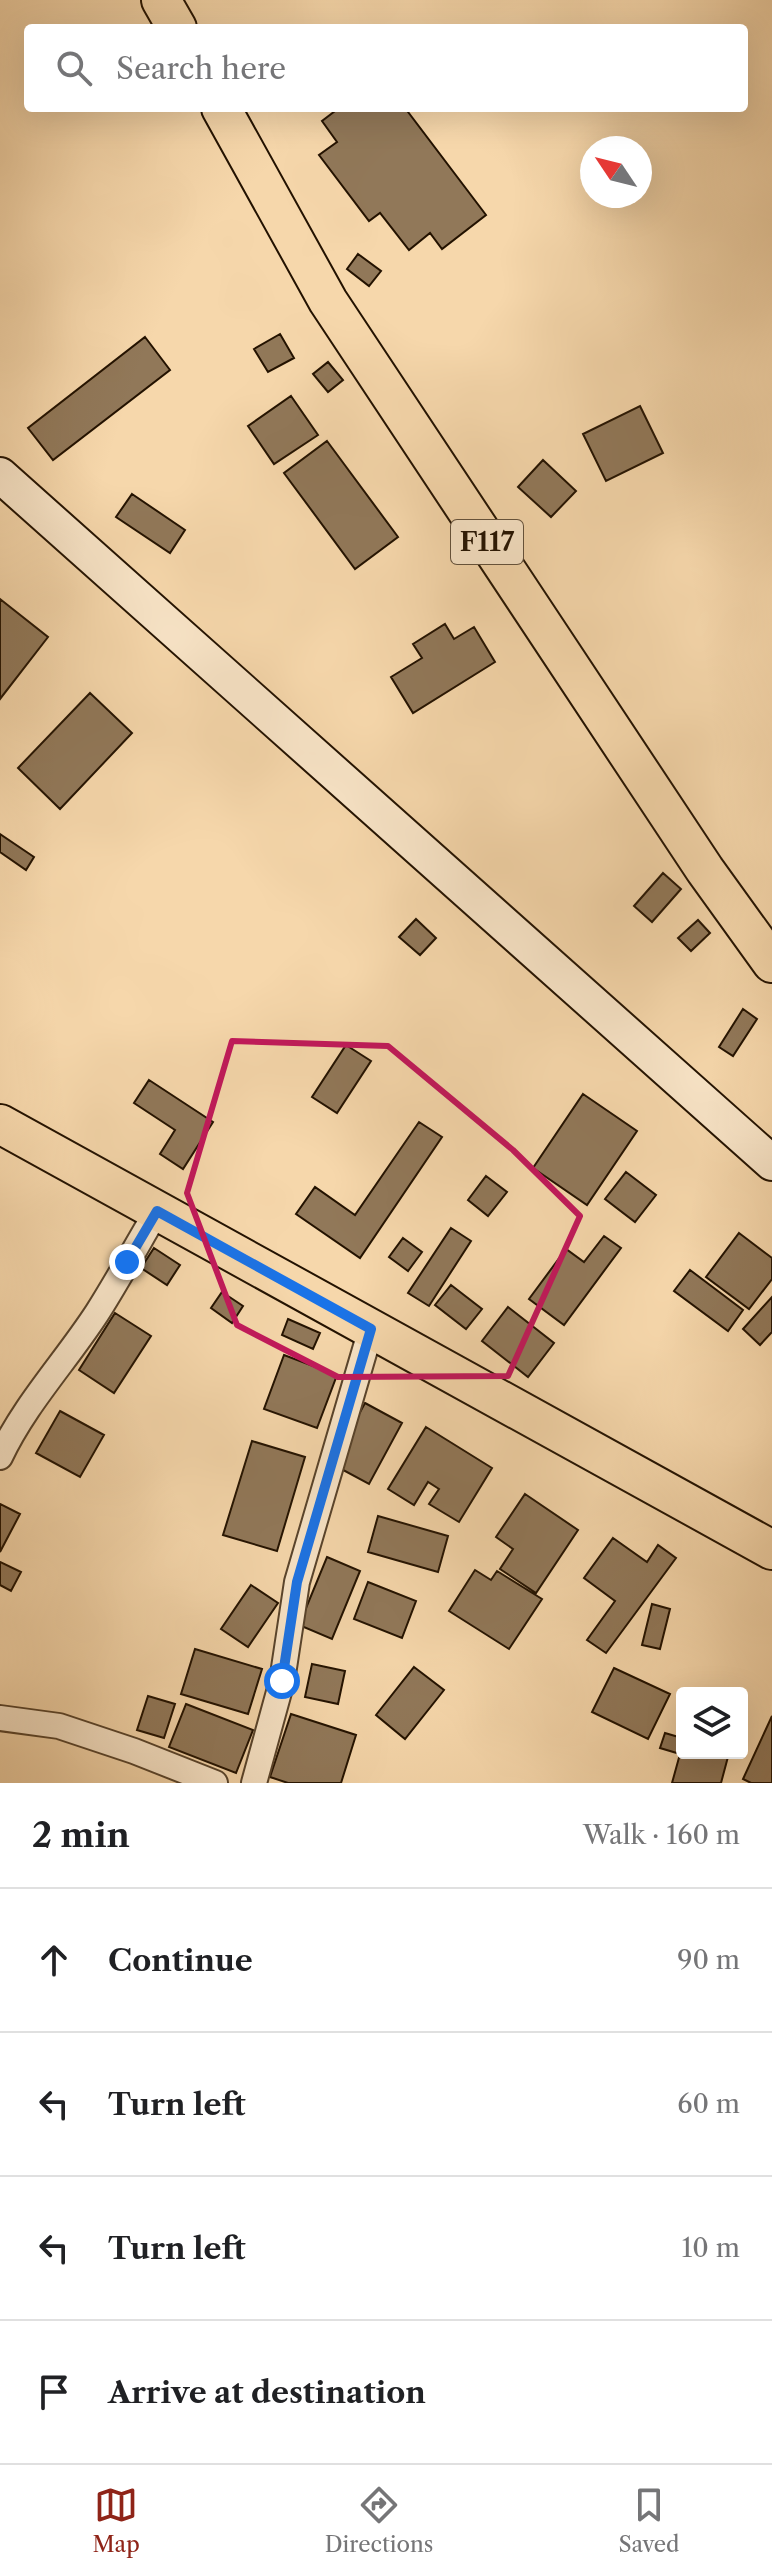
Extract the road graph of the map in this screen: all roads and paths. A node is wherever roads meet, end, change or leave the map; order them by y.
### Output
1 (161, 0) edge
2 (175, 24) edge
3 (223, 112) edge
4 (0, 475) edge
5 (772, 963) edge
6 (0, 1124) edge
7 (772, 1163) edge
8 (157, 1211) junction
9 (371, 1329) junction
10 (0, 1457) edge
11 (772, 1550) edge
12 (0, 1718) edge
13 (215, 1783) edge
14 (254, 1783) edge

1 - 2 main road
3 - 5 main road, F117
4 - 7 main road
6 - 8 main road
8 - 9 main road
8 - 10 street
9 - 11 main road
9 - 14 street
12 - 13 street

